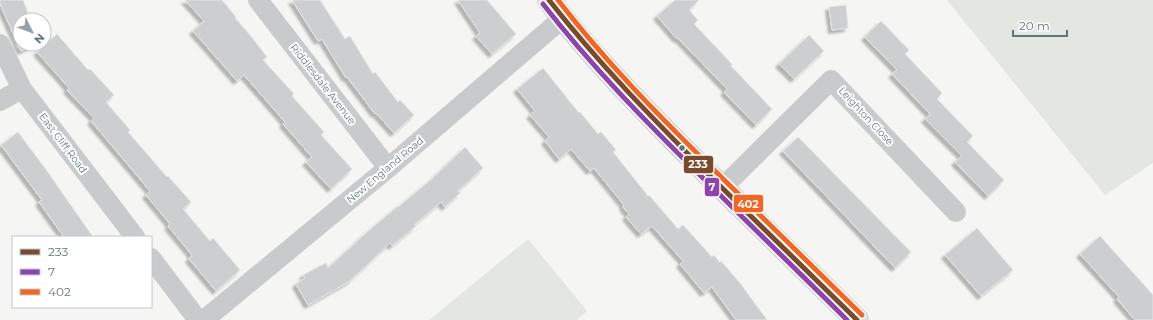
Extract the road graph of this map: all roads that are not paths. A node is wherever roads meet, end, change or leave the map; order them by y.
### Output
1 (258, 0) edge
2 (550, 0) edge
3 (563, 18) junction
4 (0, 44) edge
5 (22, 89) junction
6 (0, 101) edge
7 (388, 168) junction
8 (722, 188) junction
9 (956, 212) dead end
10 (134, 236) edge
11 (152, 259) edge
12 (198, 320) edge
13 (204, 320) edge
14 (857, 320) edge

1 - 7 street, Riddlesdale Avenue
2 - 3 highway
3 - 7 street, New England Road
3 - 8 highway
4 - 5 street, East Cliff Road
5 - 6 street
5 - 10 street, East Cliff Road
7 - 13 street, New England Road
8 - 9 street, Leighton Close
8 - 14 highway
11 - 12 street

